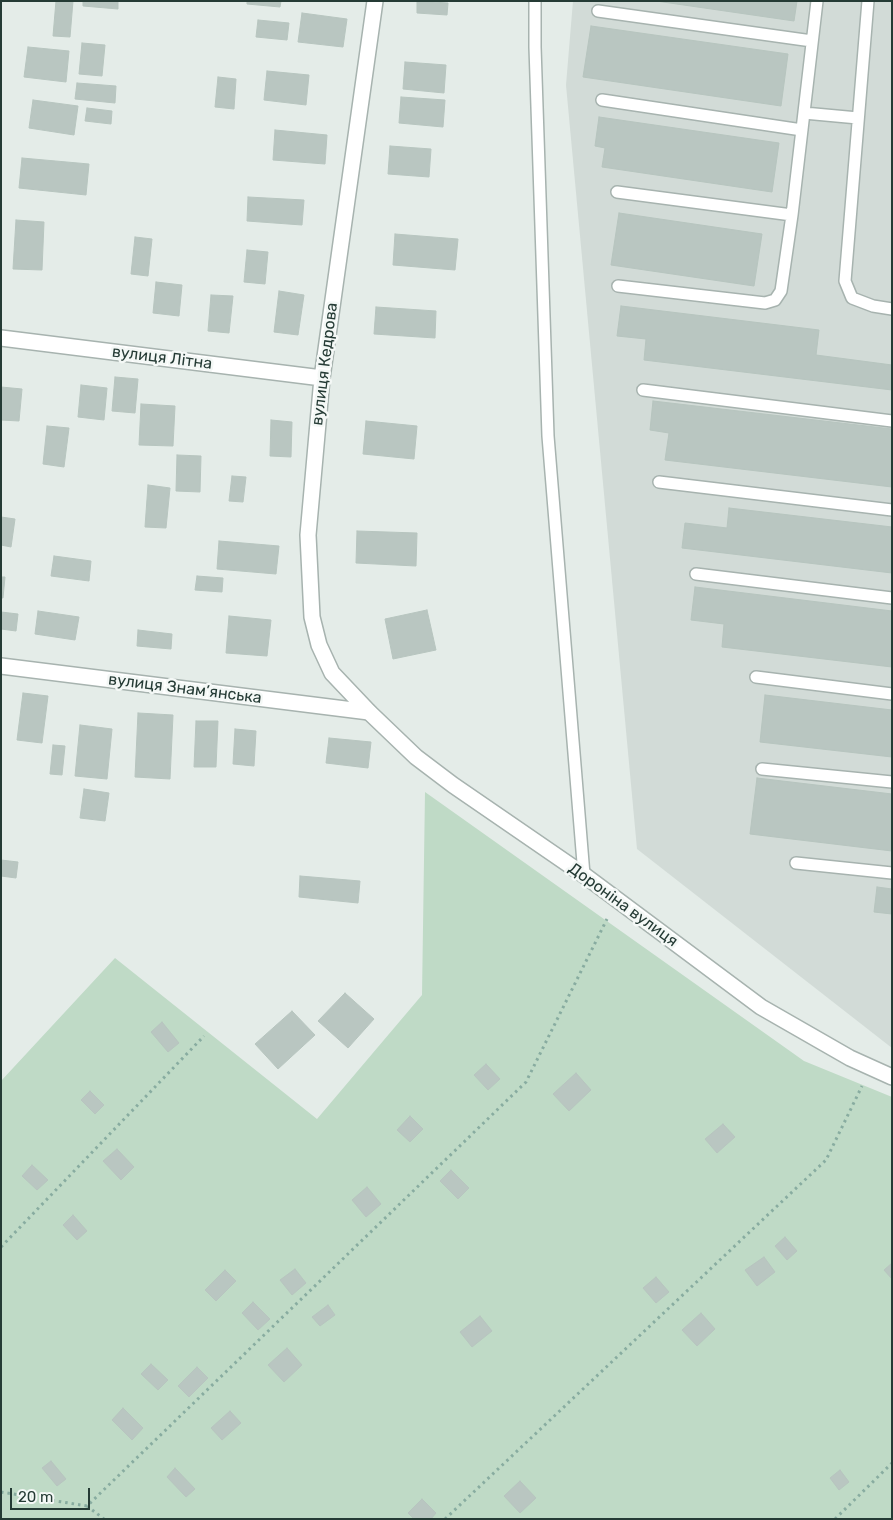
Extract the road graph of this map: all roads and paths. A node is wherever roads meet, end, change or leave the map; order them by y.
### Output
1 (375, 1) edge
2 (535, 1) edge
3 (817, 1) edge
4 (868, 1) edge
5 (598, 12) dead end
6 (812, 41) junction
7 (602, 100) dead end
8 (804, 113) junction
9 (858, 118) junction
10 (802, 130) junction
11 (617, 192) dead end
12 (792, 215) junction
13 (618, 286) dead end
14 (892, 309) edge
15 (1, 338) edge
16 (322, 378) junction
17 (644, 390) dead end
18 (892, 421) edge
19 (659, 482) dead end
20 (892, 510) edge
21 (696, 574) dead end
22 (892, 598) edge
23 (1, 666) edge
24 (756, 677) dead end
25 (892, 694) edge
26 (369, 712) junction
27 (762, 769) dead end
28 (892, 782) edge
29 (796, 863) dead end
30 (892, 873) edge
31 (584, 876) junction
32 (617, 900) junction
33 (204, 1036) dead end
34 (871, 1068) junction
35 (892, 1077) edge
36 (1, 1247) edge
37 (892, 1463) edge
38 (1, 1492) edge
39 (87, 1506) junction
40 (104, 1519) edge
41 (445, 1519) edge
42 (835, 1519) edge

1 - 16 street, вулиця Кедрова
2 - 31 lane
3 - 6 lane
4 - 9 lane
5 - 6 lane
6 - 8 lane
7 - 10 lane
8 - 9 lane
8 - 10 lane
9 - 14 lane
10 - 12 lane
11 - 12 lane
12 - 13 lane
15 - 16 street, вулиця Літна
16 - 26 street, вулиця Кедрова
17 - 18 lane
19 - 20 lane
21 - 22 lane
23 - 26 street, вулиця Знам’янська
24 - 25 lane
26 - 31 street, Дороніна вулиця
27 - 28 lane
29 - 30 lane
31 - 32 street, Дороніна вулиця
32 - 34 street, Дороніна вулиця
32 - 39 path
33 - 36 path
34 - 35 street, Дороніна вулиця
34 - 41 path
37 - 42 path
38 - 39 path
39 - 40 path

